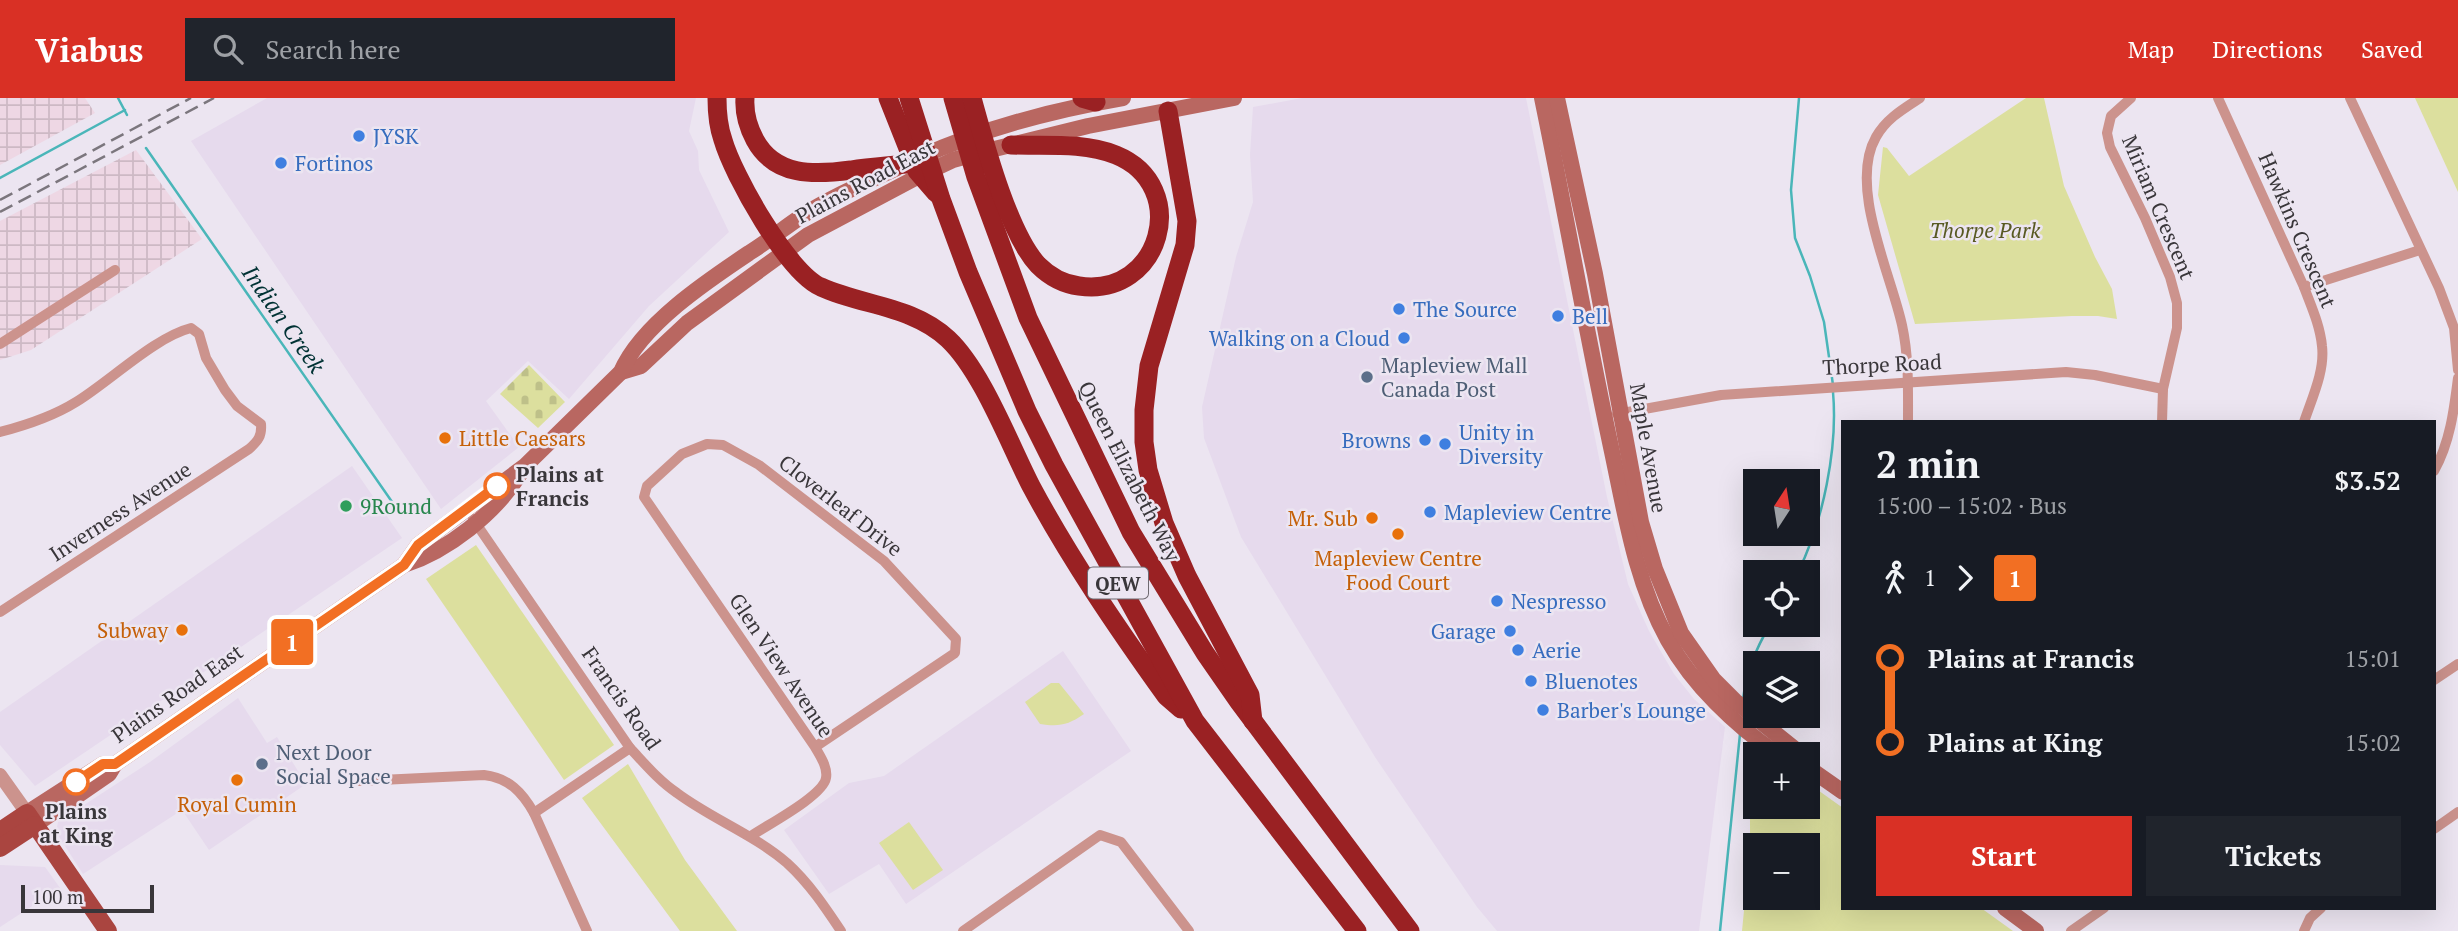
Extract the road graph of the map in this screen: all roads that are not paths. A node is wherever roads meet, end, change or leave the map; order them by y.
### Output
1 (717, 98) edge
2 (746, 98) edge
3 (888, 98) edge
4 (909, 98) edge
5 (953, 98) edge
6 (972, 98) edge
7 (1123, 98) edge
8 (1234, 98) edge
9 (1542, 98) edge
10 (1557, 98) edge
11 (1920, 98) edge
12 (2131, 98) edge
13 (2218, 98) edge
14 (2350, 98) edge
15 (1089, 100) edge
16 (1166, 105) edge
17 (970, 123) junction
18 (907, 124) junction
19 (1011, 145) junction
20 (906, 164) junction
21 (985, 173) junction
22 (779, 244) junction
23 (2420, 250) junction
24 (115, 270) dead end
25 (2304, 287) junction
26 (0, 344) edge
27 (2458, 370) edge
28 (2458, 378) edge
29 (1908, 383) junction
30 (2163, 389) junction
31 (1621, 414) junction
32 (2456, 414) edge
33 (1604, 415) junction
34 (1908, 420) edge
35 (2162, 420) edge
36 (2305, 420) edge
37 (0, 432) edge
38 (2436, 468) edge
39 (644, 497) joint
40 (471, 516) junction
41 (0, 612) edge
42 (2458, 664) edge
43 (2436, 679) edge
44 (1741, 716) junction
45 (1195, 721) junction
46 (1253, 722) junction
47 (1761, 742) edge
48 (1782, 742) edge
49 (815, 747) junction
50 (630, 748) junction
51 (0, 775) edge
52 (1820, 775) edge
53 (360, 781) dead end
54 (1841, 790) edge
55 (2458, 812) edge
56 (534, 813) junction
57 (31, 819) junction
58 (2436, 828) edge
59 (0, 831) edge
60 (751, 836) junction
61 (0, 848) edge
62 (2008, 910) edge
63 (2101, 910) edge
64 (2319, 910) edge
65 (108, 931) edge
66 (587, 931) edge
67 (841, 931) edge
68 (963, 931) edge
69 (1189, 931) edge
70 (1357, 931) edge
71 (1410, 931) edge
72 (2036, 931) edge
73 (2071, 931) edge
74 (2304, 931) edge

1 - 22 highway
2 - 20 highway
3 - 18 highway
4 - 18 highway, QEW
5 - 17 highway
6 - 17 highway
7 - 15 main road, Plains Road East
8 - 16 main road, Plains Road East
9 - 33 main road, Maple Avenue
10 - 31 main road, Maple Avenue
11 - 29 street
12 - 30 street, Miriam Crescent
13 - 25 street, Hawkins Crescent
14 - 23 street
15 - 20 main road, Plains Road East
16 - 19 main road, Plains Road East
16 - 46 highway
17 - 21 highway
18 - 45 highway, QEW
19 - 21 highway
19 - 22 main road, Plains Road East
20 - 22 main road, Plains Road East
21 - 46 highway, Queen Elizabeth Way / QEW
22 - 40 main road, Plains Road East
22 - 45 highway
23 - 25 street
23 - 27 street
24 - 26 street
25 - 36 street, Hawkins Crescent
28 - 32 street
29 - 30 street, Thorpe Road
29 - 31 street, Thorpe Road
29 - 34 street
30 - 35 street, Miriam Crescent
31 - 33 street, Thorpe Road
31 - 44 main road, Maple Avenue
32 - 38 street
33 - 44 main road, Maple Avenue
37 - 41 street, Inverness Avenue
39 - 49 street, Glen View Avenue
39 - 49 street, Cloverleaf Drive
40 - 50 street, Francis Road
40 - 57 main road, Plains Road East
42 - 43 street
44 - 47 main road, Maple Avenue
44 - 48 main road, Maple Avenue
45 - 70 highway, QEW
46 - 71 highway, Queen Elizabeth Way / QEW
49 - 60 street, Glen View Avenue
50 - 56 street
50 - 60 street, Francis Road
51 - 57 street
52 - 54 main road
53 - 56 street
55 - 58 street
56 - 66 street
57 - 59 main road, Plains Road East
57 - 61 main road, Plains Road East
57 - 65 main road
60 - 67 street, Francis Road
62 - 72 main road
63 - 73 street
64 - 74 street
68 - 69 street

